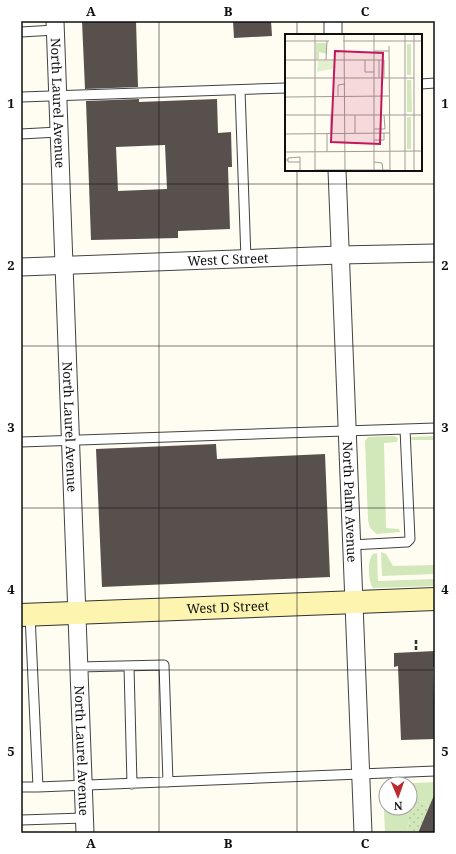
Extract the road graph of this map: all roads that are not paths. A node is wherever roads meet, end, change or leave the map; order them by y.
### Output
1 (333, 21) edge
2 (55, 26) edge
3 (21, 32) edge
4 (333, 34) edge
5 (435, 83) edge
6 (422, 84) edge
7 (285, 88) edge
8 (240, 90) junction
9 (56, 95) junction
10 (21, 97) edge
11 (58, 132) junction
12 (21, 134) edge
13 (337, 171) edge
14 (435, 253) edge
15 (340, 255) junction
16 (246, 259) junction
17 (63, 266) junction
18 (21, 267) edge
19 (435, 428) edge
20 (405, 429) junction
21 (347, 432) junction
22 (21, 442) edge
23 (70, 442) junction
24 (351, 545) junction
25 (435, 599) edge
26 (354, 602) junction
27 (77, 613) junction
28 (25, 615) edge
29 (129, 666) junction
30 (78, 667) junction
31 (435, 771) edge
32 (360, 773) junction
33 (168, 782) junction
34 (132, 784) junction
35 (83, 786) junction
36 (38, 787) junction
37 (21, 788) edge
38 (21, 820) edge
39 (84, 825) edge
40 (363, 833) edge

1 - 4 street
2 - 3 lane
2 - 9 street, North Laurel Avenue
5 - 6 lane
7 - 8 lane
8 - 9 lane
8 - 16 lane
9 - 10 lane
9 - 11 street, North Laurel Avenue
11 - 12 lane
11 - 17 street, North Laurel Avenue
13 - 15 street, North Palm Avenue
14 - 15 street, West C Street
15 - 16 street, West C Street
15 - 21 street, North Palm Avenue
16 - 17 street, West C Street
17 - 18 street, West C Street
17 - 23 street, North Laurel Avenue
19 - 20 lane
20 - 21 lane
20 - 24 lane
21 - 23 lane
21 - 24 street, North Palm Avenue
22 - 23 lane
23 - 27 street, North Laurel Avenue
24 - 26 street, North Palm Avenue
25 - 26 main road, West D Street
26 - 27 main road, West D Street
26 - 32 street, North Palm Avenue
27 - 28 main road, West D Street
27 - 30 street, North Laurel Avenue
28 - 36 lane
29 - 30 lane
29 - 33 lane
29 - 34 lane
30 - 35 street, North Laurel Avenue
31 - 32 lane
32 - 33 lane
32 - 40 street, North Palm Avenue
33 - 34 lane
34 - 35 lane
35 - 36 lane
35 - 39 street, North Laurel Avenue
36 - 37 lane
38 - 39 lane

